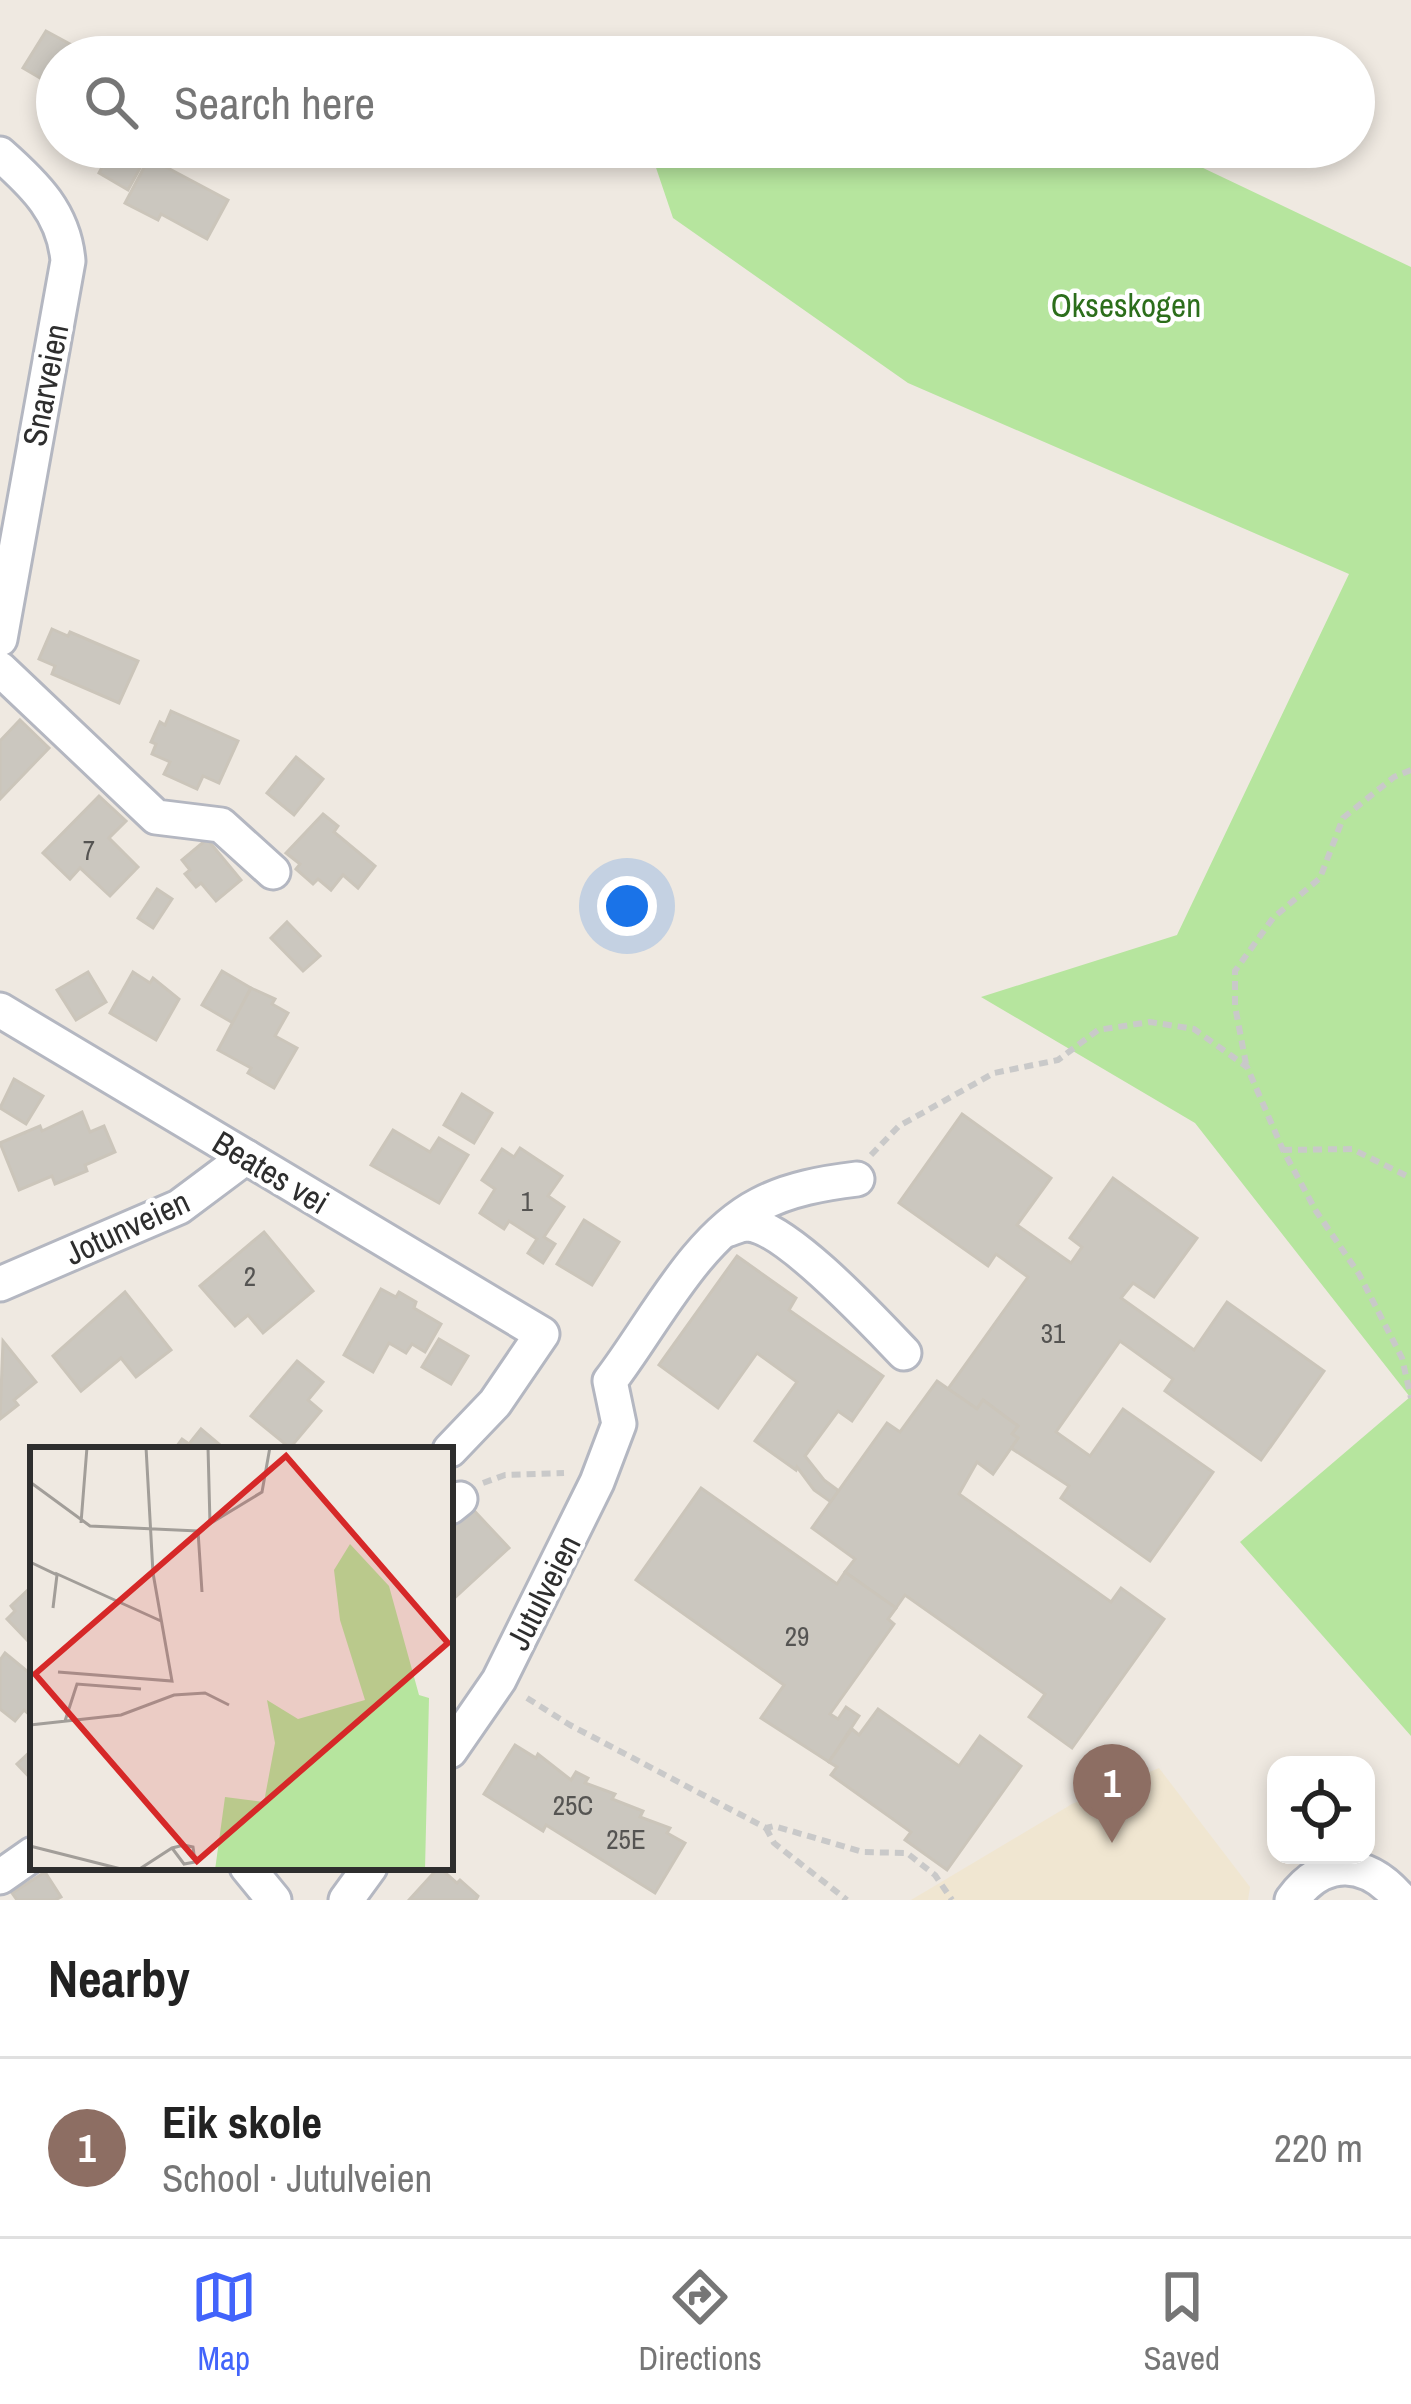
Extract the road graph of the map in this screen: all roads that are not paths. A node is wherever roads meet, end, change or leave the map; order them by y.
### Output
1 (0, 154) edge
2 (4, 580) edge
3 (0, 639) edge
4 (0, 669) edge
5 (273, 872) dead end
6 (0, 1010) edge
7 (246, 1157) junction
8 (857, 1179) road end
9 (729, 1229) junction
10 (0, 1284) edge
11 (904, 1353) dead end
12 (453, 1447) edge
13 (453, 1747) edge
14 (30, 1856) edge
15 (249, 1870) edge
16 (368, 1870) edge
17 (0, 1877) edge
18 (274, 1900) edge
19 (346, 1900) edge
20 (1292, 1900) edge
21 (1401, 1900) edge

1 - 2 street, Snarveien
2 - 3 street, Snarveien
4 - 5 street
6 - 7 street, Beates vei
7 - 10 street, Jotunveien
7 - 12 street, Beates vei
8 - 9 street
9 - 11 street
9 - 13 street, Jutulveien
14 - 17 street
15 - 18 street
16 - 19 street
20 - 21 street

